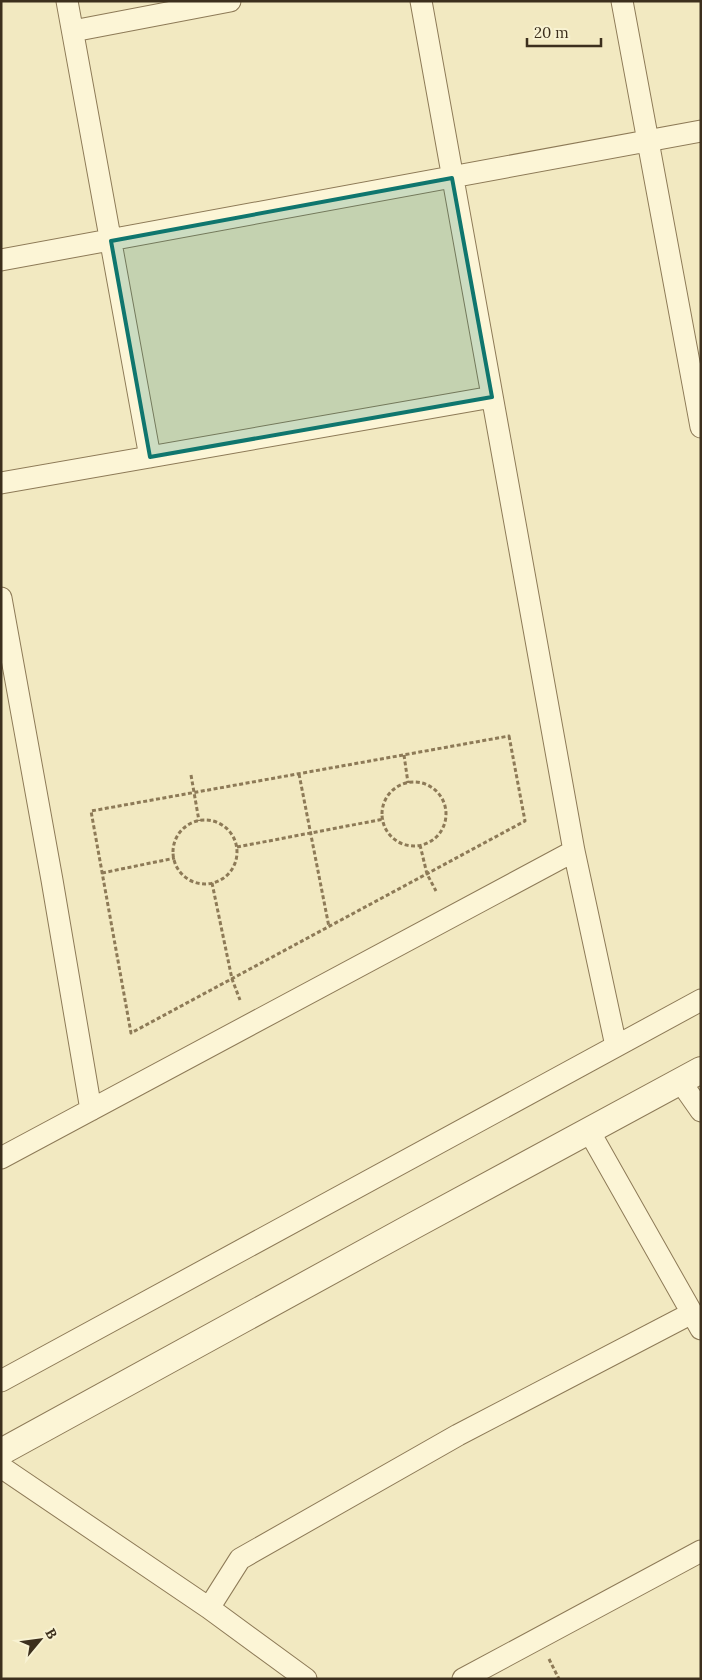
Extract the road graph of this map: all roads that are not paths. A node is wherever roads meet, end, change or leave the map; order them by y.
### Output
1 (67, 1) edge
2 (230, 1) edge
3 (421, 1) edge
4 (622, 1) edge
5 (73, 31) junction
6 (701, 131) edge
7 (648, 141) junction
8 (452, 178) junction
9 (111, 241) junction
10 (1, 260) edge
11 (492, 397) junction
12 (701, 427) edge
13 (150, 457) junction
14 (1, 483) edge
15 (1, 598) edge
16 (574, 851) junction
17 (701, 1000) edge
18 (616, 1046) junction
19 (690, 1076) edge
20 (91, 1110) junction
21 (701, 1111) edge
22 (589, 1131) junction
23 (1, 1158) edge
24 (696, 1321) edge
25 (1, 1381) edge
26 (1, 1452) edge
27 (1, 1467) edge
28 (701, 1550) edge
29 (209, 1608) junction
30 (306, 1679) edge
31 (462, 1679) edge

1 - 5 street
2 - 5 street
3 - 8 street
4 - 7 street
5 - 9 street
6 - 7 street
7 - 8 street
7 - 12 street
8 - 9 street
8 - 11 street
9 - 10 street
9 - 13 street
11 - 13 street
11 - 16 street
13 - 14 street
15 - 20 street
16 - 18 street
16 - 20 street
17 - 18 street
18 - 25 street
19 - 21 street
19 - 22 street
20 - 23 street
22 - 24 street
22 - 26 street
24 - 29 street
27 - 29 street
28 - 31 street
29 - 30 street

